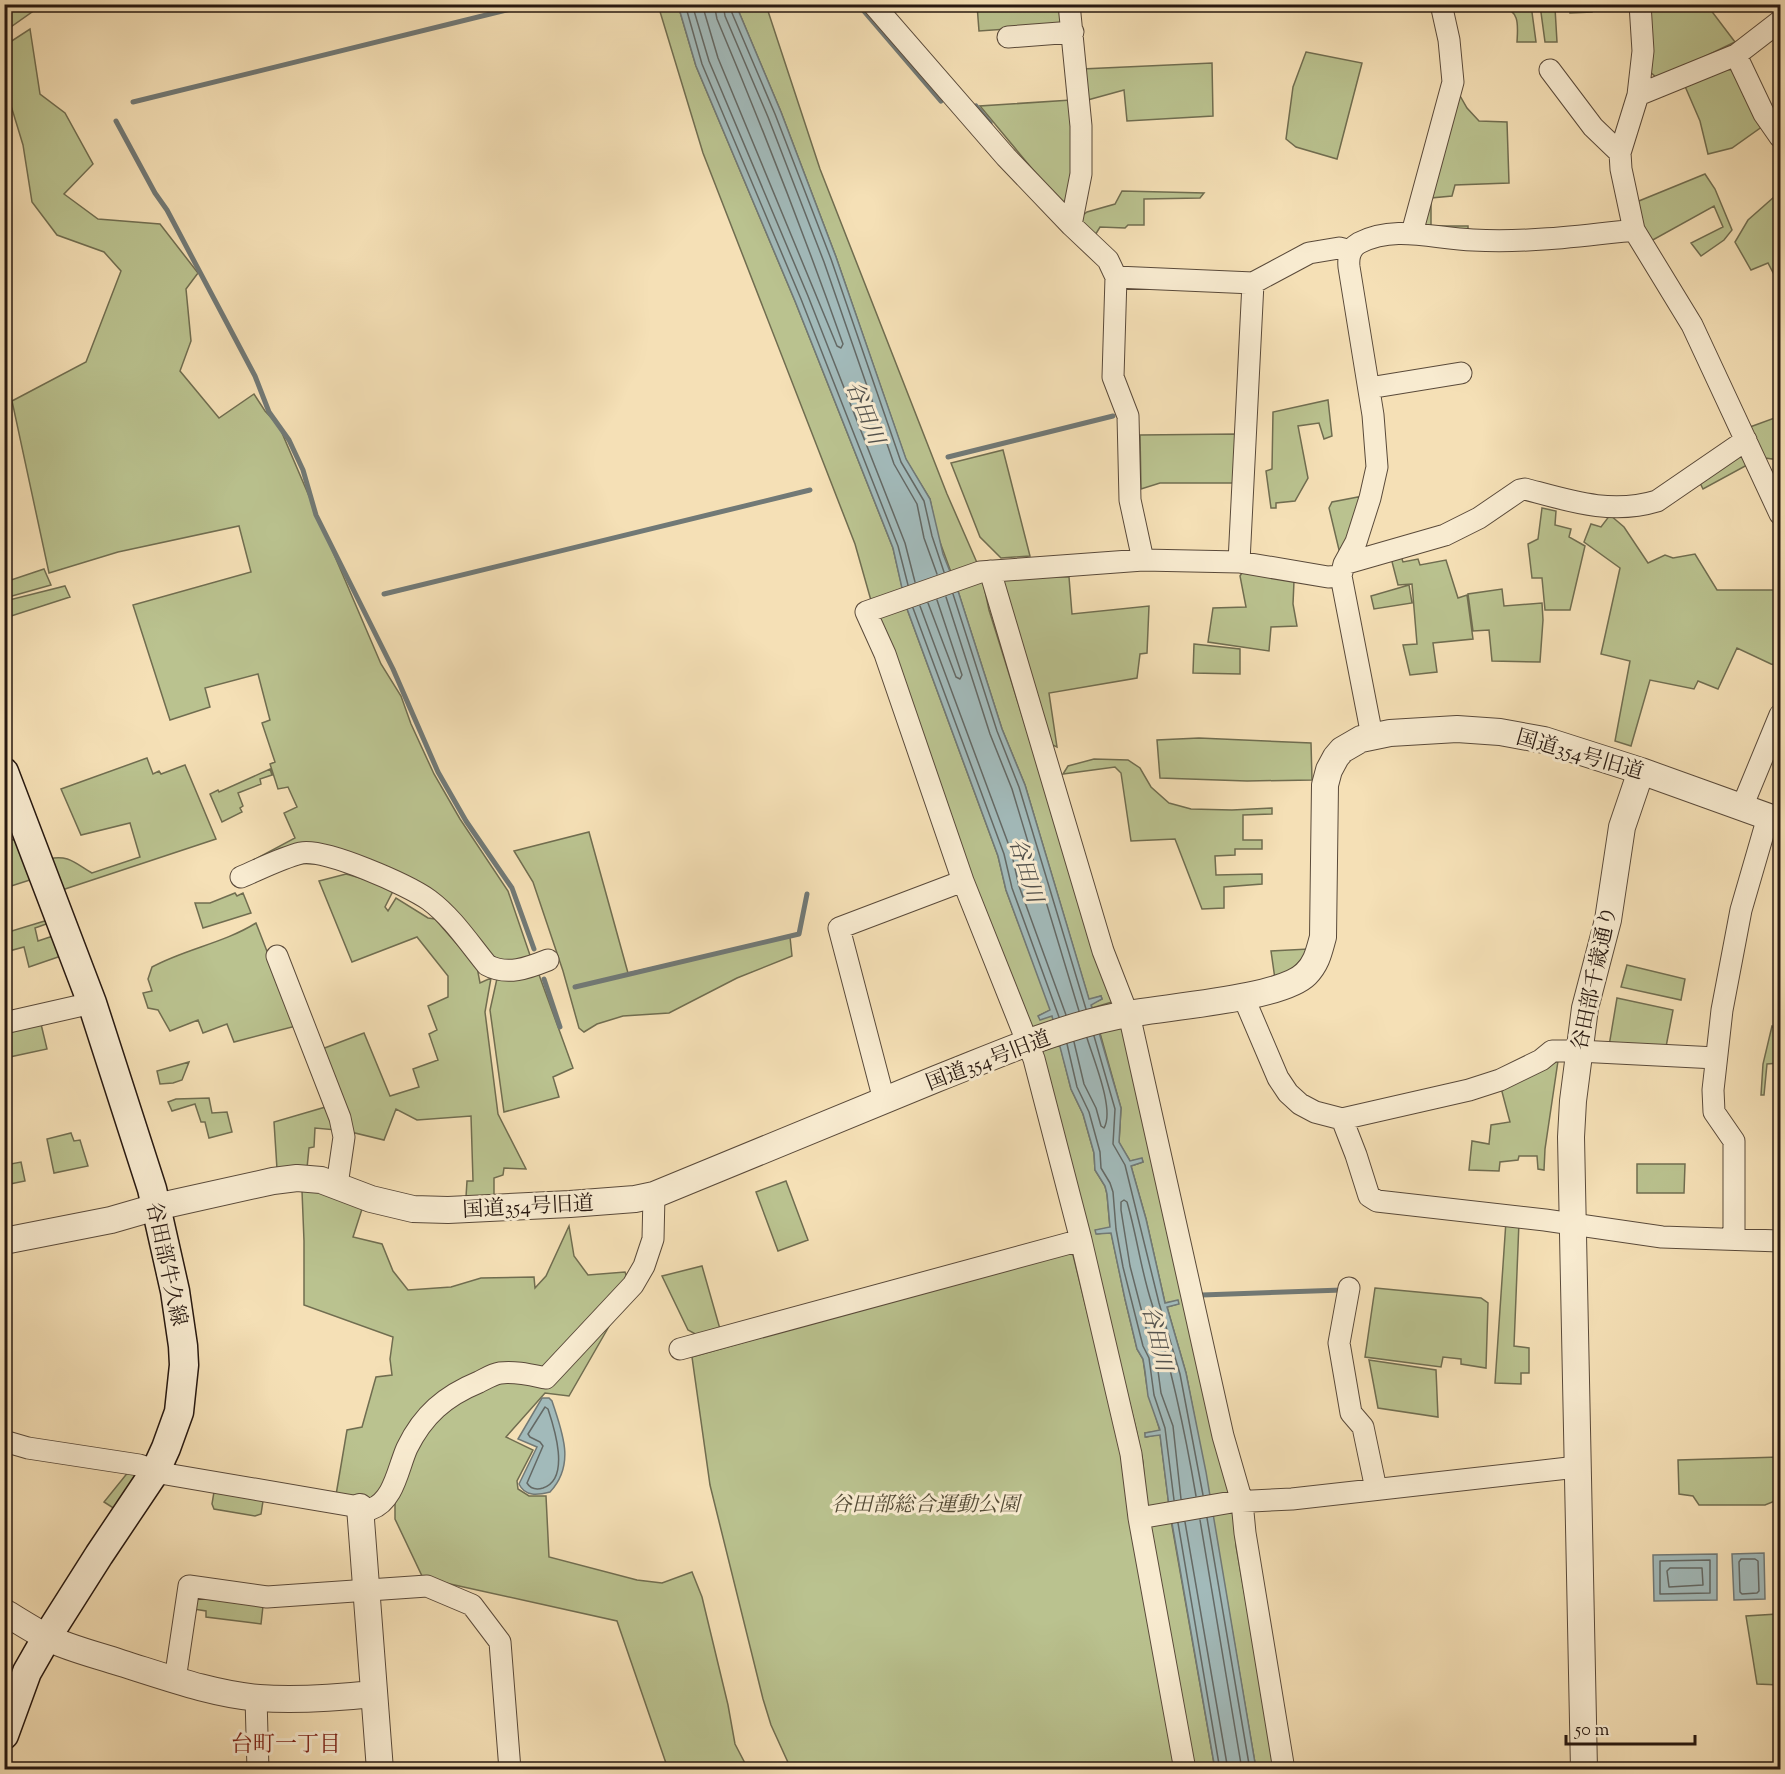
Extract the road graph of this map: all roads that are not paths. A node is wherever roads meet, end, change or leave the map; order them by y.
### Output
1 (873, 4) edge
2 (1069, 4) edge
3 (1442, 4) edge
4 (1640, 4) edge
5 (1780, 21) edge
6 (1073, 32) junction
7 (1008, 37) dead end
8 (1736, 55) junction
9 (1550, 70) dead end
10 (1638, 95) junction
11 (1780, 137) edge
12 (1620, 153) junction
13 (1071, 225) junction
14 (1634, 230) junction
15 (1412, 233) junction
16 (1351, 251) junction
17 (1116, 277) junction
18 (1253, 283) junction
19 (1461, 373) dead end
20 (1369, 388) junction
21 (1746, 440) junction
22 (1780, 514) edge
23 (1143, 560) junction
24 (1239, 562) junction
25 (1342, 570) junction
26 (985, 572) junction
27 (1780, 715) edge
28 (1372, 736) junction
29 (1641, 771) junction
30 (4, 772) edge
31 (1742, 807) junction
32 (1774, 819) edge
33 (241, 877) dead end
34 (963, 881) junction
35 (277, 956) dead end
36 (549, 960) dead end
37 (1243, 996) junction
38 (92, 1003) junction
39 (1122, 1015) junction
40 (4, 1023) edge
41 (1035, 1040) junction
42 (1578, 1051) junction
43 (1716, 1058) junction
44 (884, 1100) junction
45 (1342, 1119) junction
46 (337, 1185) junction
47 (654, 1194) junction
48 (156, 1207) junction
49 (1574, 1224) junction
50 (1734, 1239) junction
51 (1081, 1240) junction
52 (4, 1241) edge
53 (1780, 1241) edge
54 (1349, 1288) dead end
55 (680, 1349) dead end
56 (4, 1441) edge
57 (1577, 1467) junction
58 (156, 1470) junction
59 (1376, 1489) junction
60 (1237, 1502) junction
61 (360, 1507) junction
62 (1142, 1518) junction
63 (365, 1590) junction
64 (4, 1612) edge
65 (47, 1637) junction
66 (175, 1680) junction
67 (373, 1694) junction
68 (256, 1698) junction
69 (4, 1735) edge
70 (258, 1770) edge
71 (380, 1770) edge
72 (510, 1770) edge
73 (1185, 1770) edge
74 (1284, 1770) edge
75 (1584, 1770) edge

1 - 13 street
2 - 6 street
3 - 15 street
4 - 10 street
5 - 8 street
6 - 7 street
6 - 13 street
8 - 10 street
8 - 11 street
9 - 12 street
10 - 12 street
12 - 14 street
13 - 17 street
14 - 15 street
14 - 21 street
15 - 16 street
16 - 18 street
16 - 20 street
17 - 18 street
17 - 23 street
18 - 24 street
19 - 20 street
20 - 25 street
21 - 22 street
21 - 25 street
23 - 24 street
23 - 26 street
24 - 25 street
25 - 28 street
26 - 34 street
26 - 39 street
27 - 31 street
28 - 29 street, 国道354号旧道
28 - 37 street, 国道354号旧道
29 - 31 street, 国道354号旧道
29 - 42 street, 谷田部千歳通り
30 - 38 main road, 谷田部牛久線
31 - 32 street, 国道354号旧道
32 - 43 street
33 - 36 street
34 - 41 street
34 - 44 street
35 - 46 street
37 - 39 street, 国道354号旧道
37 - 45 street
38 - 40 street
38 - 48 main road, 谷田部牛久線
39 - 41 street, 国道354号旧道
39 - 60 street
41 - 44 street, 国道354号旧道
41 - 51 street
42 - 43 street
42 - 45 street
42 - 49 street, 谷田部千歳通り
43 - 50 street
44 - 47 street, 国道354号旧道
45 - 49 street
46 - 47 street, 国道354号旧道
46 - 48 street, 国道354号旧道
47 - 61 street
48 - 52 street, 国道354号旧道
48 - 58 main road, 谷田部牛久線
49 - 50 street
49 - 57 street, 谷田部千歳通り
50 - 53 street
51 - 55 street
51 - 62 street
54 - 59 street
56 - 58 street
57 - 59 street
57 - 75 street, 谷田部千歳通り
58 - 61 street
58 - 65 main road, 谷田部牛久線
59 - 60 street
60 - 62 street
60 - 74 street
61 - 63 street
62 - 73 street
63 - 66 street
63 - 67 street
63 - 72 street
64 - 65 street
65 - 66 street
65 - 69 main road, 谷田部牛久線
66 - 68 street
67 - 68 street
67 - 71 street
68 - 70 street

